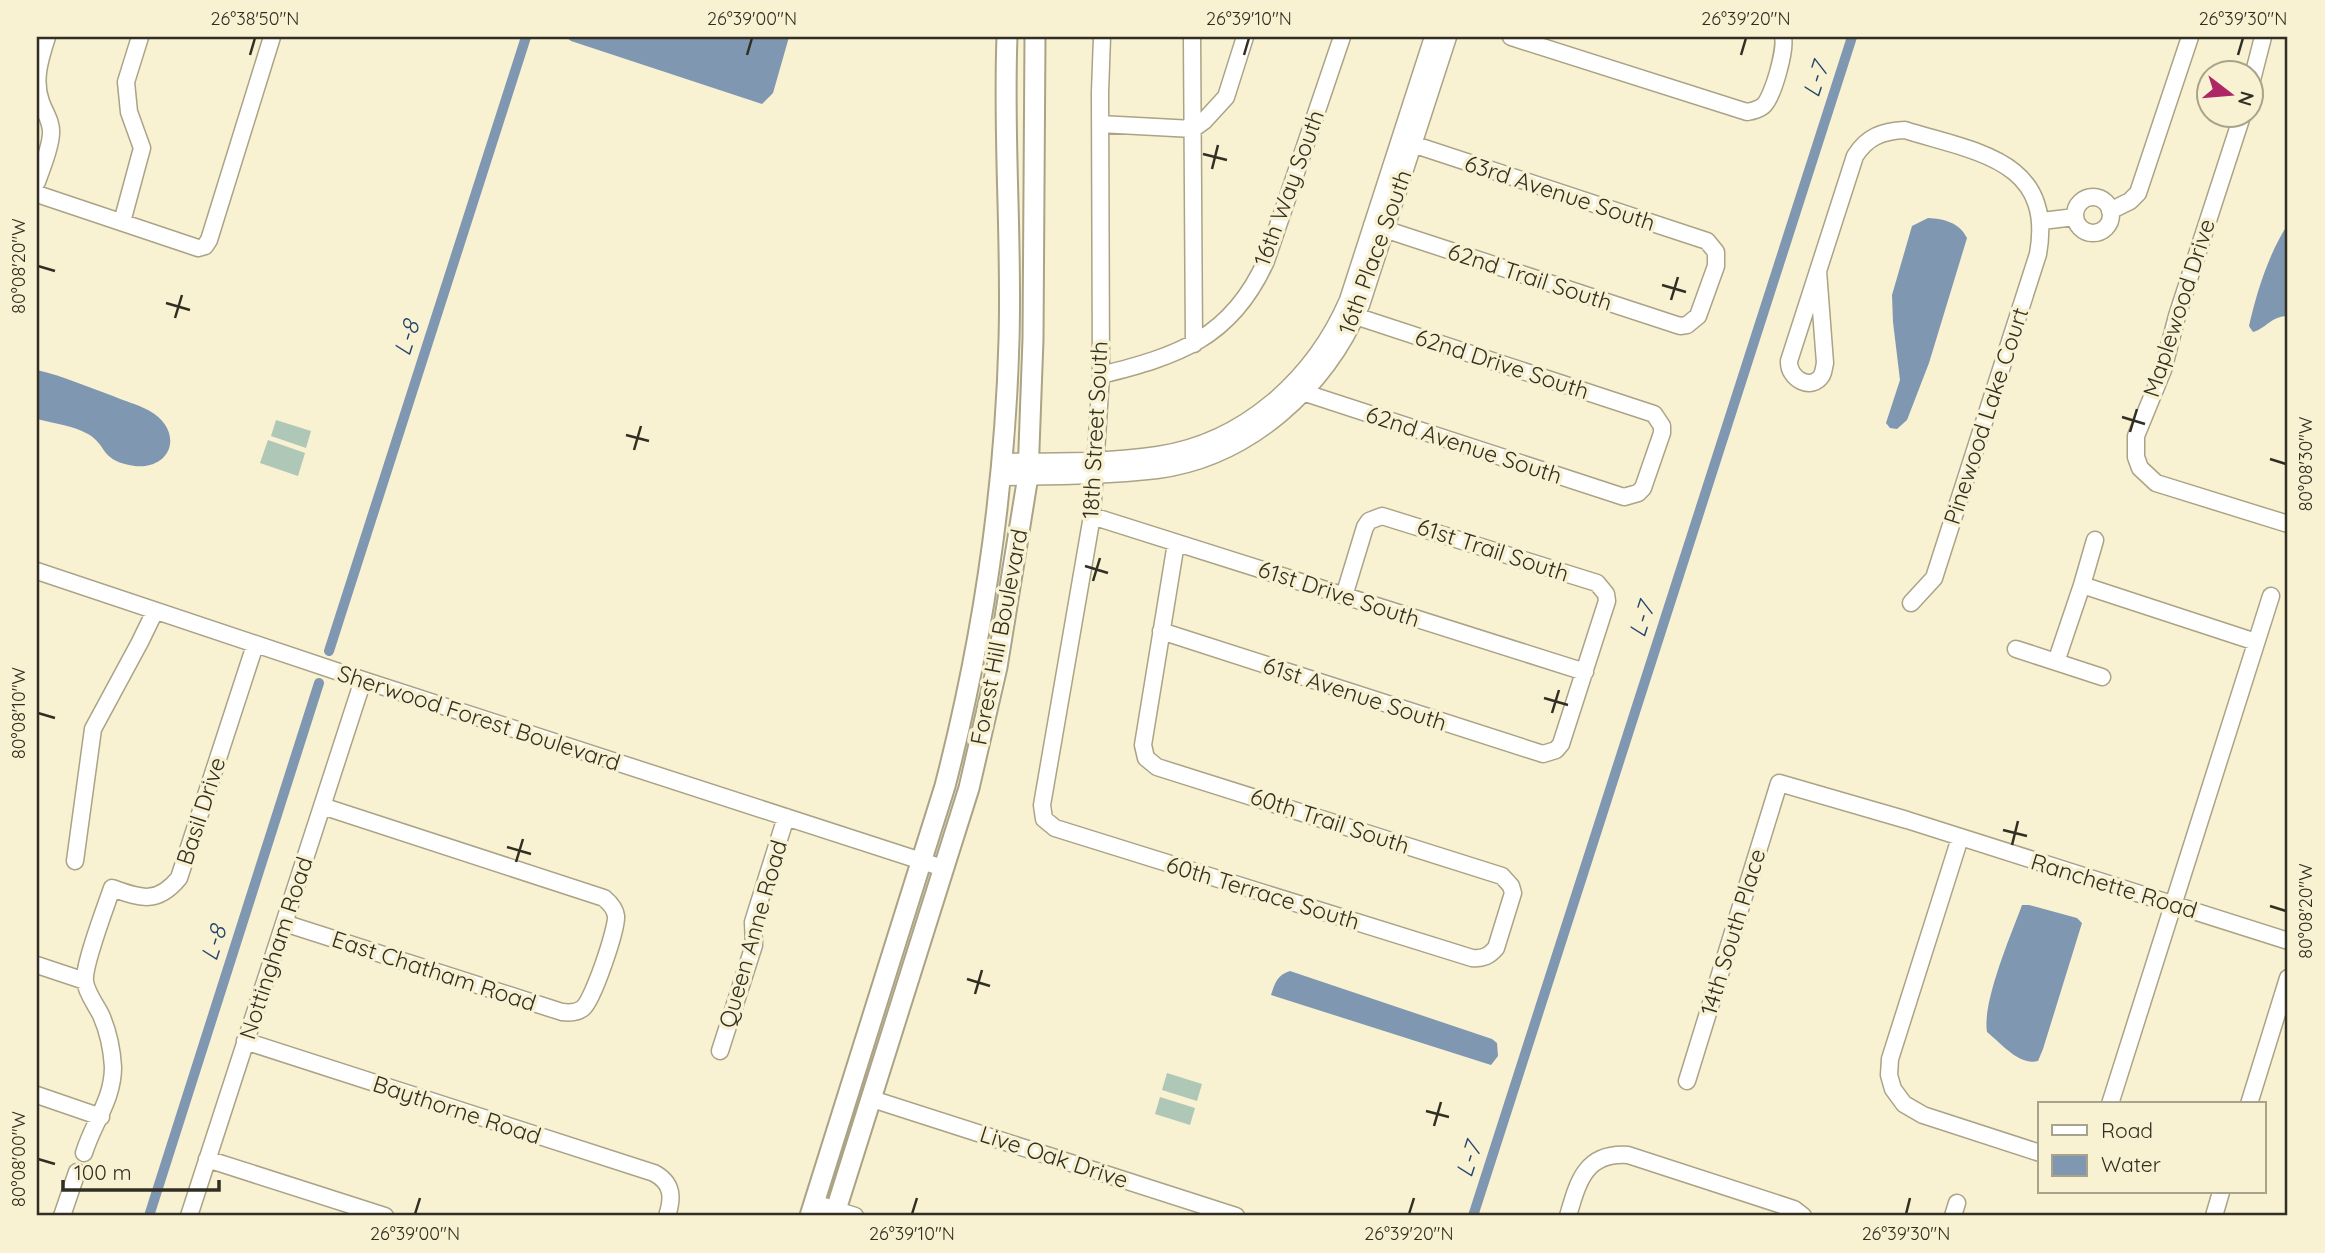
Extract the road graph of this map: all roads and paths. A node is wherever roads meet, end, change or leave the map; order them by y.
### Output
1 (47, 37) edge
2 (141, 37) edge
3 (272, 37) edge
4 (1102, 37) edge
5 (1192, 37) edge
6 (1245, 37) edge
7 (1342, 37) edge
8 (1433, 37) edge
9 (1448, 37) edge
10 (1511, 37) edge
11 (1783, 37) edge
12 (2190, 37) edge
13 (2263, 37) edge
14 (1032, 38) edge
15 (1007, 42) edge
16 (2257, 60) edge
17 (1100, 124) junction
18 (1193, 129) junction
19 (2237, 130) edge
20 (1407, 142) junction
21 (37, 182) edge
22 (37, 194) edge
23 (2110, 211) junction
24 (2075, 216) junction
25 (2042, 221) junction
26 (122, 222) junction
27 (1379, 227) junction
28 (1033, 248) junction
29 (1818, 271) junction
30 (1350, 314) junction
31 (1688, 325) joint
32 (1194, 344) junction
33 (1101, 375) junction
34 (1297, 390) junction
35 (1096, 468) junction
36 (1028, 469) junction
37 (1002, 470) junction
38 (1638, 493) joint
39 (1092, 516) junction
40 (2288, 524) edge
41 (2095, 540) dead end
42 (1176, 543) junction
43 (38, 576) edge
44 (2082, 585) junction
45 (1344, 596) junction
46 (2271, 596) dead end
47 (1911, 603) dead end
48 (155, 611) junction
49 (1161, 631) junction
50 (2256, 642) junction
51 (255, 645) junction
52 (2016, 649) dead end
53 (2056, 662) junction
54 (1585, 672) junction
55 (2102, 677) dead end
56 (363, 680) junction
57 (1779, 783) joint
58 (322, 806) junction
59 (786, 817) junction
60 (1044, 819) joint
61 (1960, 838) junction
62 (922, 860) junction
63 (75, 861) dead end
64 (943, 868) junction
65 (2175, 905) junction
66 (284, 923) junction
67 (2288, 941) edge
68 (1486, 957) joint
69 (37, 965) edge
70 (2288, 978) edge
71 (85, 981) junction
72 (2281, 1028) edge
73 (246, 1041) junction
74 (720, 1051) dead end
75 (1686, 1081) dead end
76 (37, 1095) edge
77 (872, 1098) junction
78 (2111, 1102) edge
79 (2250, 1102) edge
80 (101, 1116) junction
81 (2038, 1152) edge
82 (84, 1153) dead end
83 (208, 1159) junction
84 (77, 1172) dead end
85 (2220, 1194) edge
86 (812, 1210) edge
87 (842, 1214) edge
88 (62, 1216) edge
89 (189, 1216) edge
90 (385, 1216) edge
91 (667, 1216) edge
92 (1236, 1216) edge
93 (1568, 1216) edge
94 (1803, 1216) edge
95 (2214, 1216) edge

1 - 21 street
2 - 26 street
3 - 26 street
4 - 17 street, 18th Street South
5 - 18 street
6 - 18 street
7 - 32 street, 16th Way South
8 - 20 street, 16th Place South
9 - 20 street, 16th Place South
10 - 11 street
12 - 23 street
13 - 16 street
14 - 28 main road, Forest Hill Boulevard
15 - 28 main road
15 - 37 main road, Forest Hill Boulevard
17 - 18 street
17 - 33 street, 18th Street South
18 - 32 street
19 - 40 street, Maplewood Drive
20 - 27 street, 16th Place South
20 - 31 street, 63rd Avenue South
22 - 26 street
23 - 24 street
23 - 24 street
24 - 25 street
25 - 29 street, Pinewood Lake Court
25 - 47 street, Pinewood Lake Court
27 - 30 street, 16th Place South
27 - 31 street, 62nd Trail South
28 - 36 main road, Forest Hill Boulevard
29 - 29 street, Pinewood Lake Court
30 - 34 street, 16th Place South
30 - 38 street, 62nd Drive South
32 - 33 street, 16th Way South
33 - 35 street, 18th Street South
34 - 35 street, 16th Place South
34 - 38 street, 62nd Avenue South
35 - 36 street, 16th Place South
35 - 39 street, 18th Street South
36 - 37 street, 16th Place South
36 - 64 main road, Forest Hill Boulevard
37 - 62 main road, Forest Hill Boulevard
39 - 42 street, 61st Drive South
39 - 60 street, 18th Street South
41 - 44 street
42 - 45 street, 61st Drive South
42 - 49 street
43 - 48 street, Sherwood Forest Boulevard
44 - 50 street
44 - 53 street
45 - 54 street, 61st Drive South
45 - 54 street, 61st Trail South
46 - 50 street
48 - 51 street, Sherwood Forest Boulevard
48 - 63 street
49 - 54 street, 61st Avenue South
49 - 68 street, 60th Trail South
50 - 65 street
51 - 56 street, Sherwood Forest Boulevard
51 - 71 street, Basil Drive
52 - 53 street
53 - 55 street
56 - 58 street, Nottingham Road
56 - 59 street, Sherwood Forest Boulevard
57 - 61 street, Ranchette Road
57 - 75 street, 14th South Place
58 - 66 street, Nottingham Road
58 - 66 street, East Chatham Road
59 - 62 street, Sherwood Forest Boulevard
59 - 74 street, Queen Anne Road
60 - 68 street, 60th Terrace South
61 - 65 street, Ranchette Road
61 - 81 street
62 - 64 street, Sherwood Forest Boulevard
62 - 86 main road, Forest Hill Boulevard
64 - 77 main road, Forest Hill Boulevard
65 - 67 street, Ranchette Road
65 - 78 street
66 - 73 street, Nottingham Road
69 - 71 street
70 - 72 street
71 - 80 street
72 - 79 street
73 - 83 street, Nottingham Road
73 - 91 street, Baythorne Road
76 - 80 street
77 - 87 main road, Forest Hill Boulevard
77 - 92 street, Live Oak Drive
80 - 82 street
83 - 89 street, Nottingham Road
83 - 90 street
84 - 88 street
85 - 95 street
86 - 87 street
93 - 94 street

